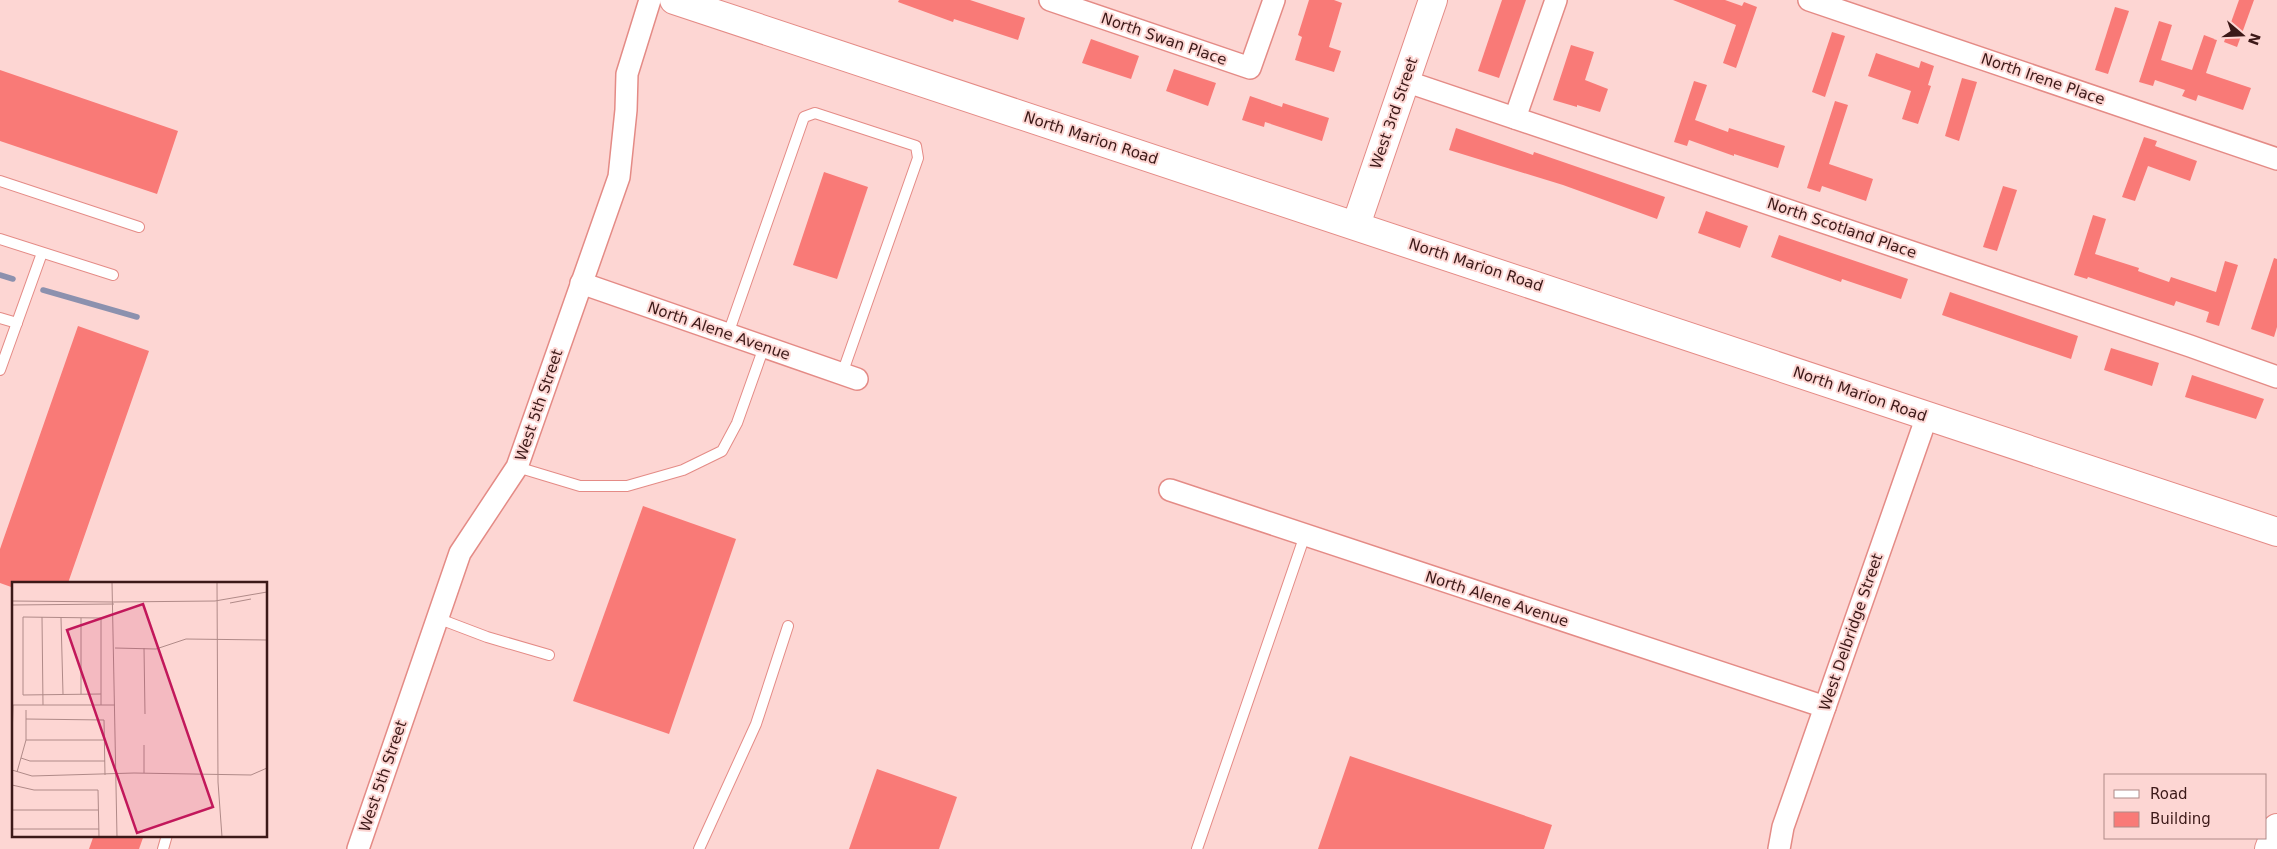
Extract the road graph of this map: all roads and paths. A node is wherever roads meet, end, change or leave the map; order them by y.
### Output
1 (650, 0) edge
2 (674, 0) edge
3 (1050, 0) edge
4 (1274, 0) edge
5 (1433, 0) edge
6 (1556, 0) edge
7 (1809, 0) edge
8 (1405, 81) junction
9 (1515, 118) junction
10 (2277, 159) edge
11 (0, 181) edge
12 (1356, 225) junction
13 (139, 227) dead end
14 (0, 239) edge
15 (42, 252) junction
16 (113, 275) dead end
17 (581, 283) junction
18 (0, 318) edge
19 (17, 323) junction
20 (728, 334) junction
21 (764, 347) junction
22 (0, 370) edge
23 (850, 377) joint
24 (2277, 377) edge
25 (1927, 416) junction
26 (517, 466) junction
27 (1170, 490) dead end
28 (2277, 532) edge
29 (1305, 535) junction
30 (437, 618) junction
31 (788, 626) dead end
32 (549, 655) dead end
33 (1825, 707) junction
34 (2277, 828) edge
35 (167, 836) edge
36 (163, 849) edge
37 (358, 849) edge
38 (699, 849) edge
39 (1197, 849) edge
40 (1779, 849) edge
41 (2269, 849) edge

1 - 17 street, West 5th Street
2 - 12 main road, North Marion Road
3 - 4 street, North Swan Place
5 - 8 main road, West 3rd Street
6 - 9 street
7 - 10 street, North Irene Place
8 - 9 street, North Scotland Place
8 - 12 main road, West 3rd Street
9 - 24 street, North Scotland Place
11 - 13 lane
12 - 25 main road, North Marion Road
14 - 15 lane
15 - 16 lane
15 - 19 lane
17 - 20 street, North Alene Avenue
17 - 26 street, West 5th Street
18 - 19 lane
19 - 22 lane
20 - 21 street, North Alene Avenue
20 - 23 lane
21 - 23 street, North Alene Avenue
21 - 26 lane
25 - 28 main road, North Marion Road
25 - 33 street, West Delbridge Street
26 - 30 street, West 5th Street
27 - 29 street, North Alene Avenue
29 - 33 street, North Alene Avenue
29 - 39 lane
30 - 32 lane
30 - 37 street, West 5th Street
31 - 38 lane
33 - 40 street, West Delbridge Street
34 - 41 main road
35 - 36 lane

